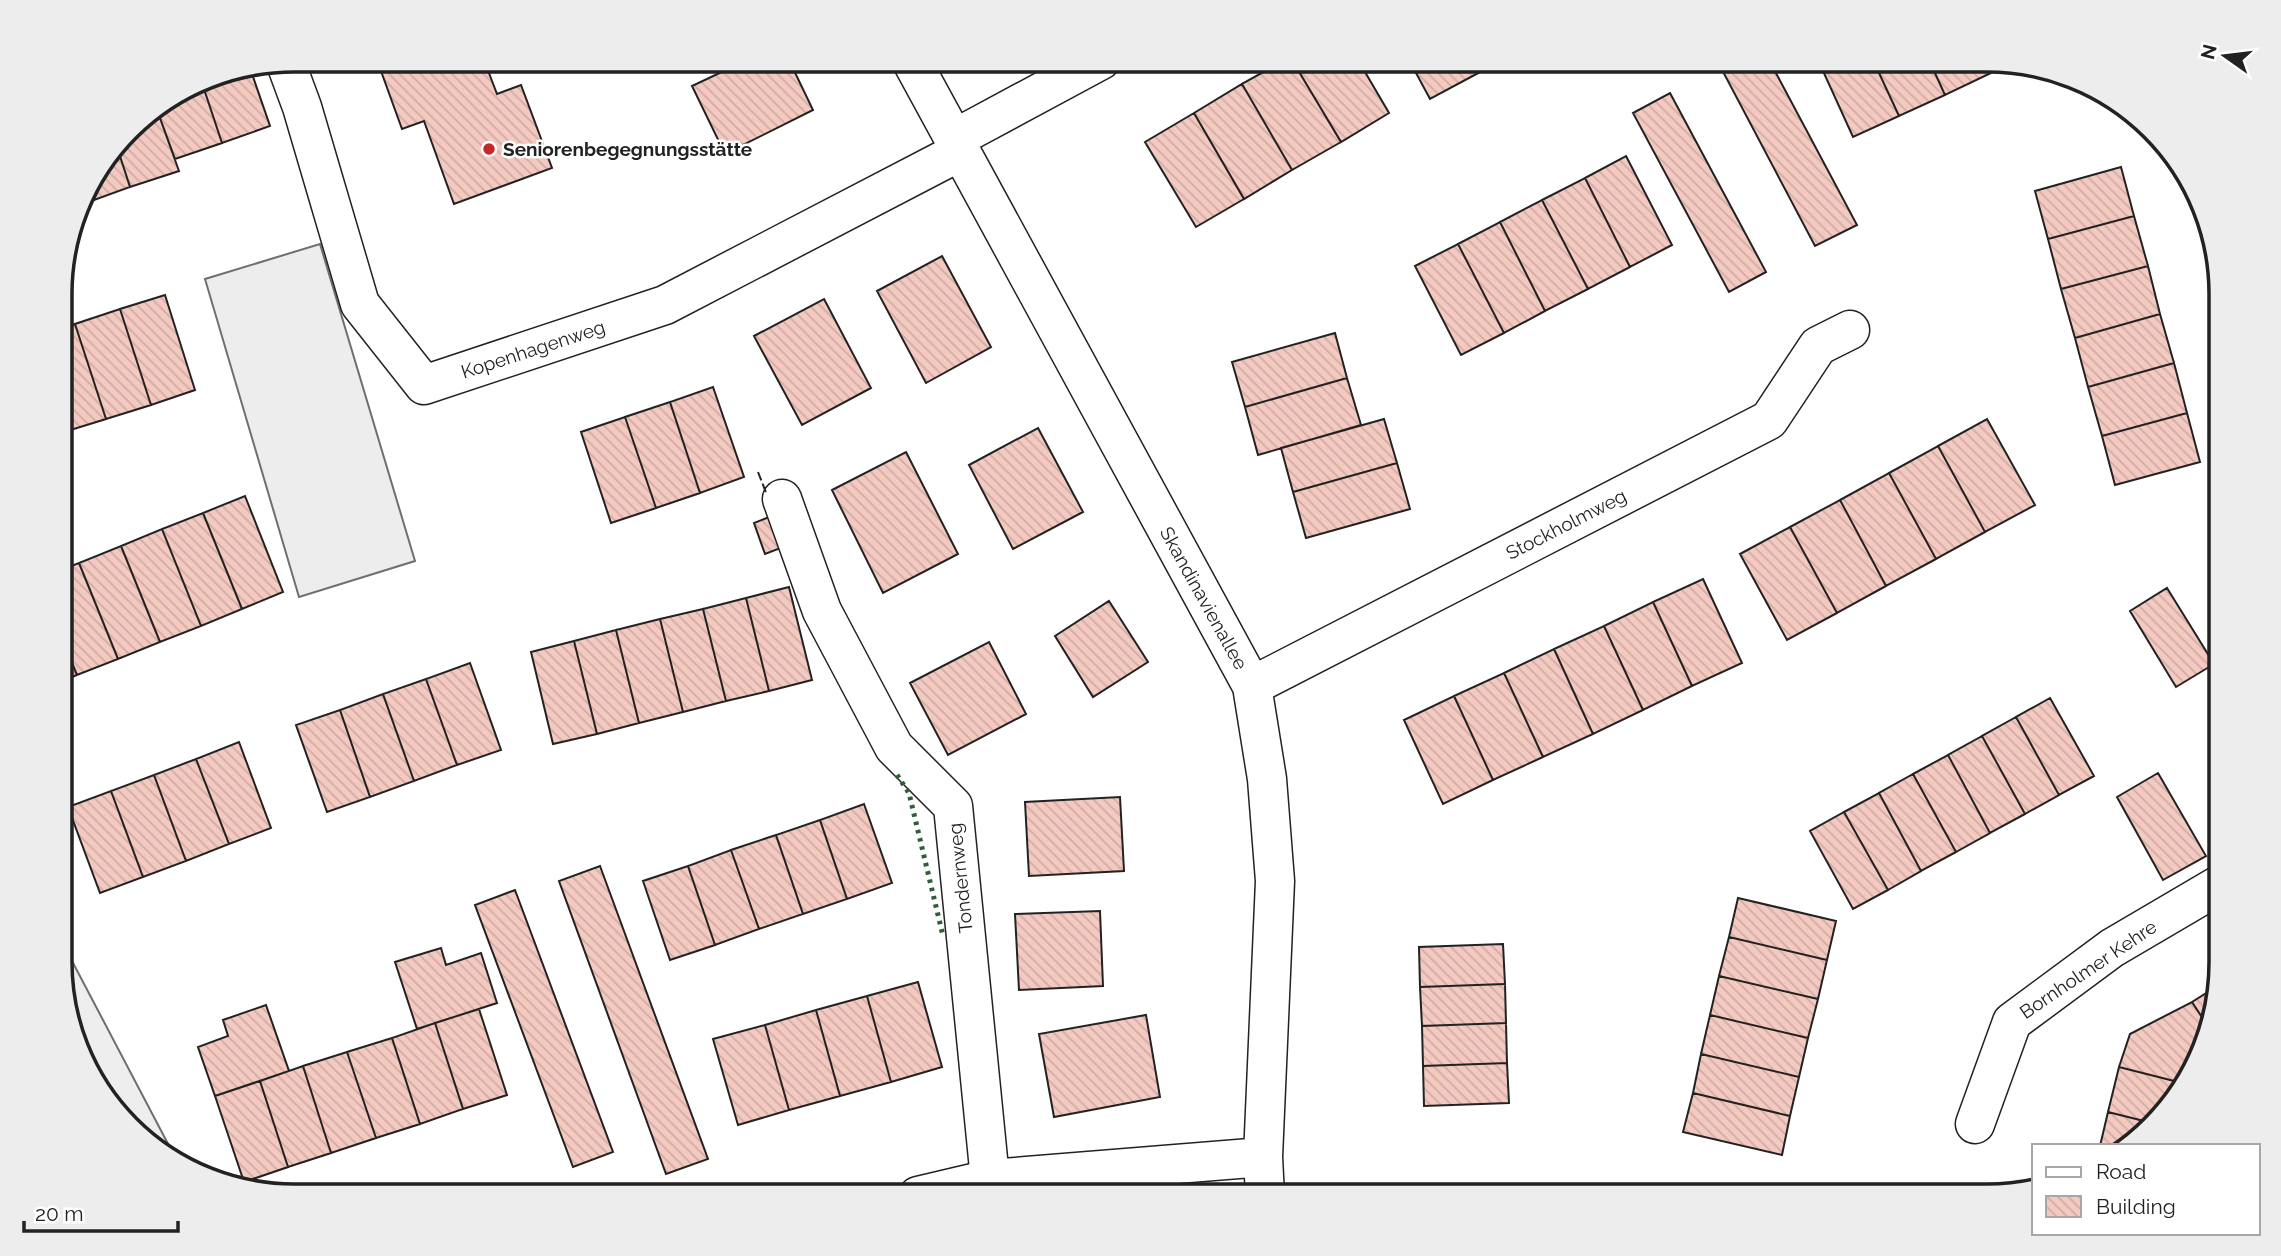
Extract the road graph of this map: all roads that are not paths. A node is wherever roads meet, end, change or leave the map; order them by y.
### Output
1 (289, 72) edge
2 (918, 72) edge
3 (1081, 72) edge
4 (958, 144) junction
5 (1850, 330) dead end
6 (782, 499) dead end
7 (1252, 686) junction
8 (2209, 891) edge
9 (1975, 1124) dead end
10 (1263, 1157) junction
11 (990, 1179) junction
12 (969, 1184) edge
13 (1264, 1184) edge

1 - 4 street, Kopenhagenweg
2 - 4 street, Skandinavienallee
3 - 4 street
4 - 7 street, Skandinavienallee
5 - 7 street, Stockholmweg
6 - 11 street, Tondernweg
7 - 10 street, Skandinavienallee
8 - 9 street, Bornholmer Kehre
10 - 11 street
10 - 13 street, Skandinavienallee
11 - 12 street

